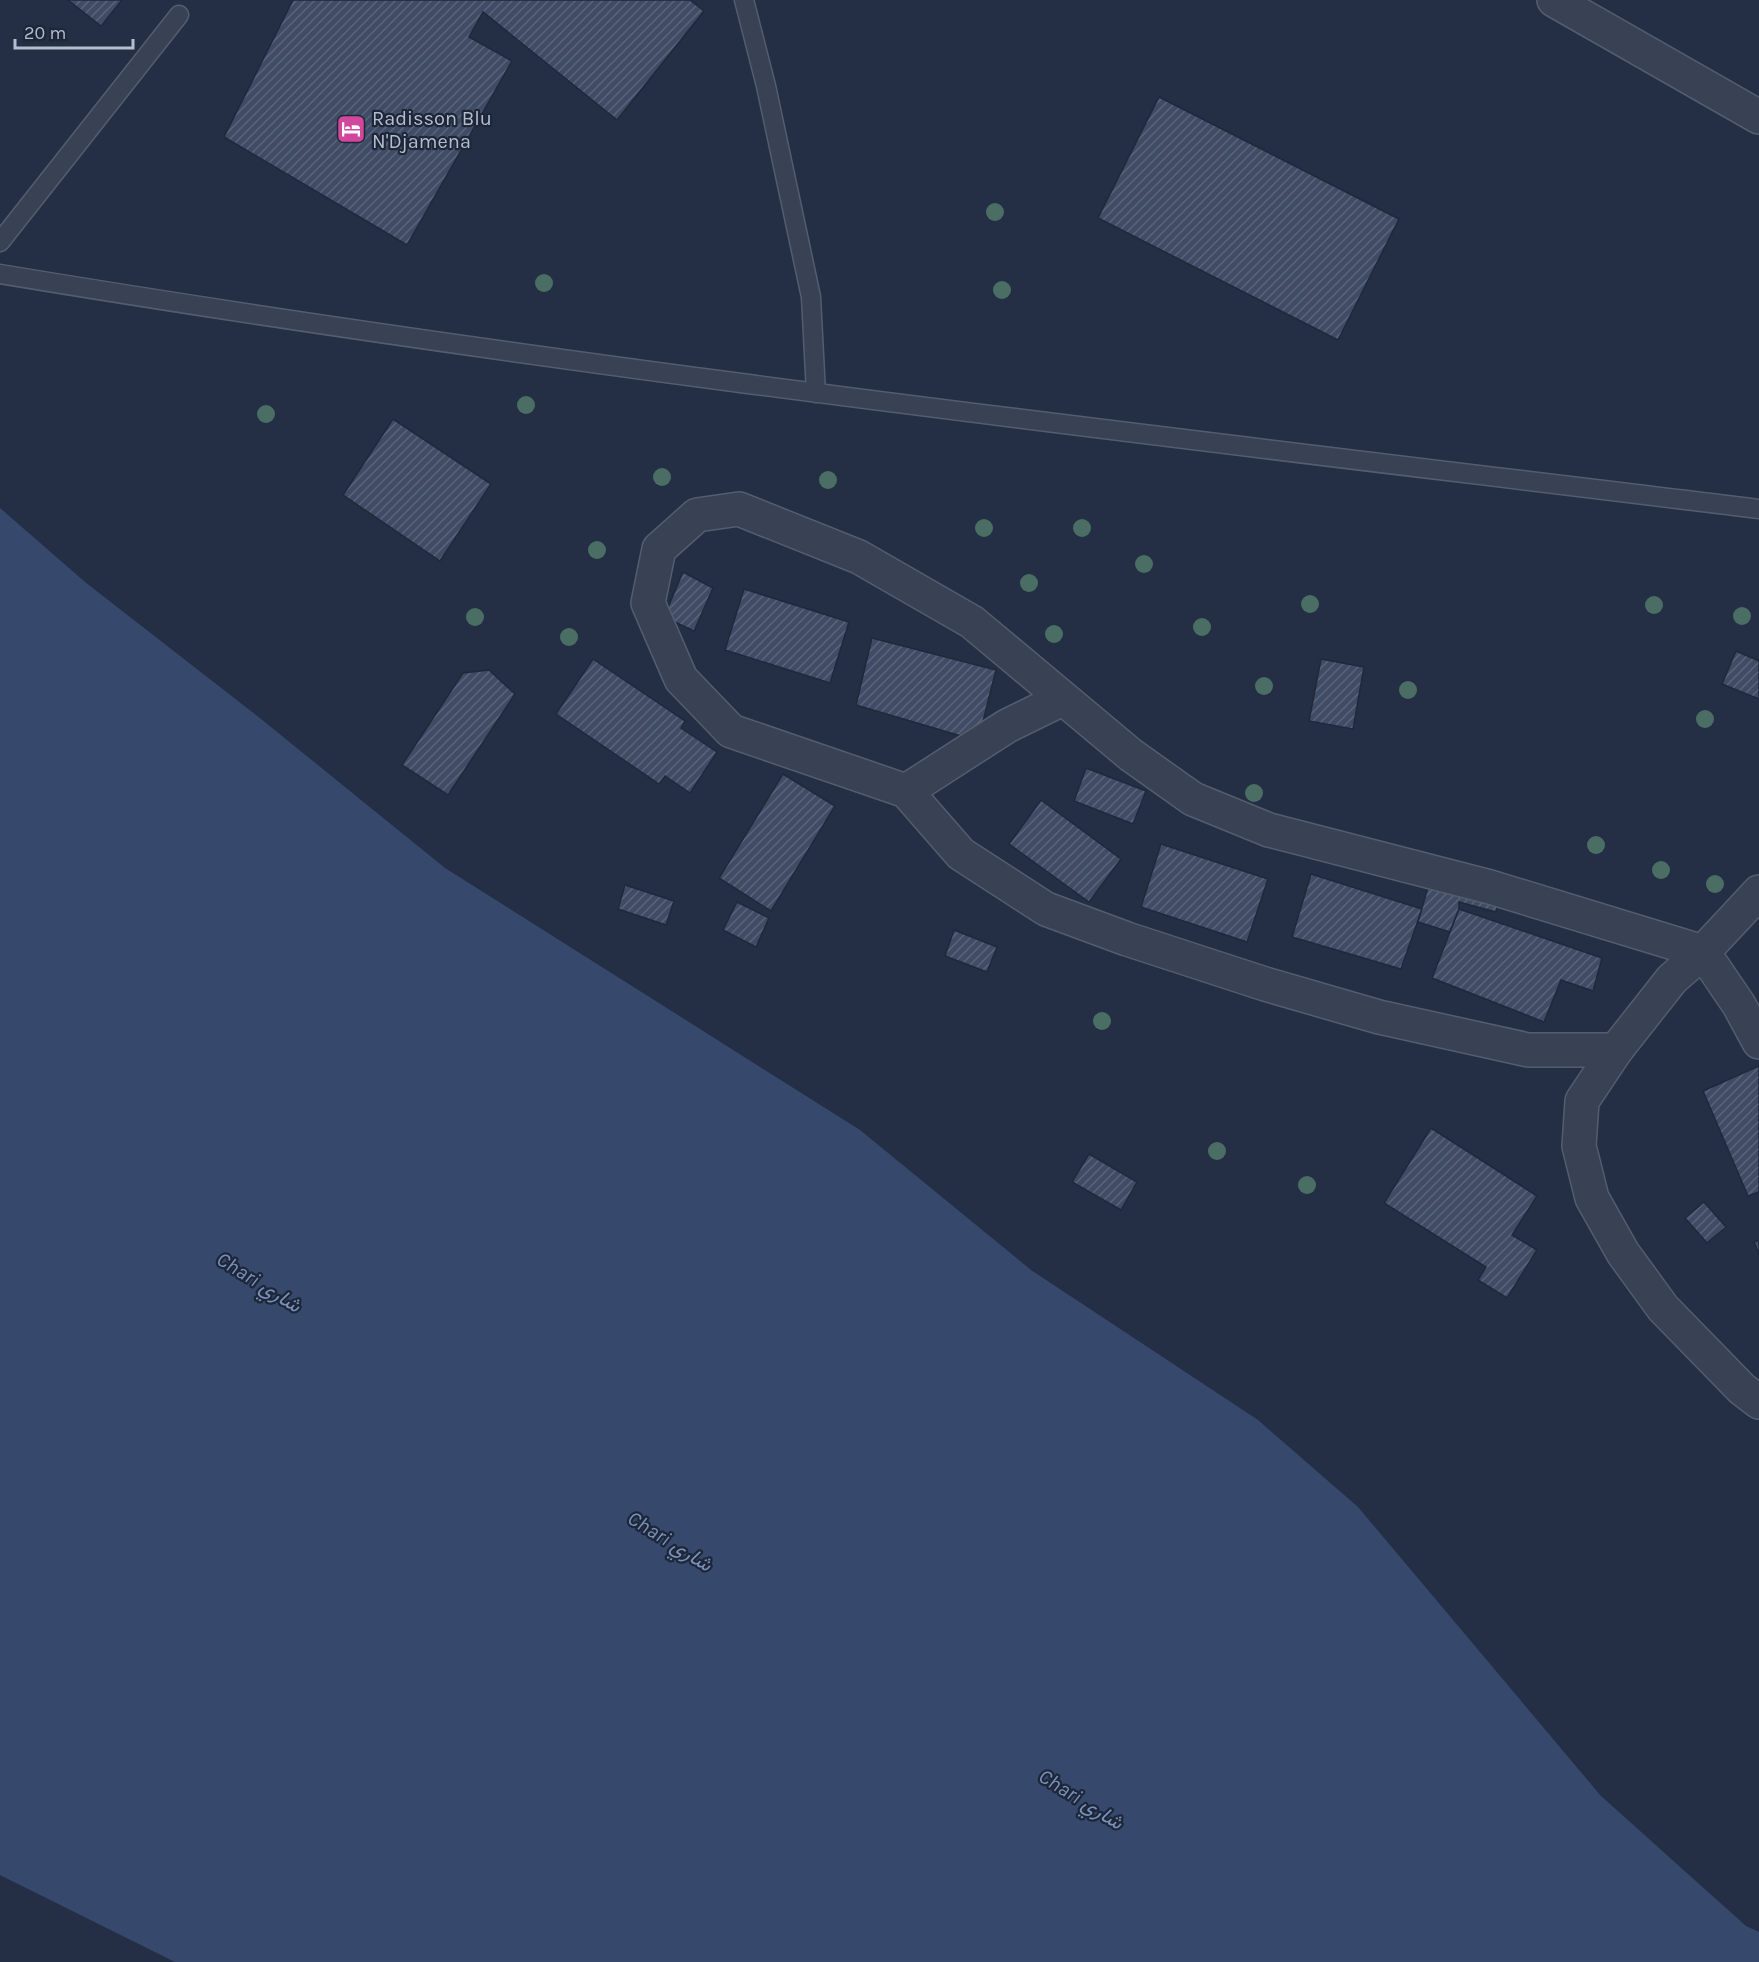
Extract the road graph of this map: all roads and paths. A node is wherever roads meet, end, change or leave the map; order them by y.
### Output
1 (744, 0) edge
2 (1554, 0) edge
3 (1605, 12) edge
4 (179, 15) dead end
5 (1759, 117) edge
6 (0, 242) edge
7 (0, 274) edge
8 (816, 393) junction
9 (1759, 509) edge
10 (1062, 699) junction
11 (906, 791) junction
12 (1759, 892) edge
13 (1702, 952) junction
14 (1759, 1042) edge
15 (1616, 1050) junction
16 (1759, 1402) edge

1 - 8 lane
2 - 3 street
3 - 5 street
4 - 6 lane
7 - 8 lane
8 - 9 lane
10 - 11 street
10 - 11 street
10 - 13 street
11 - 15 street
12 - 13 street
13 - 14 street
13 - 15 street
15 - 16 street

